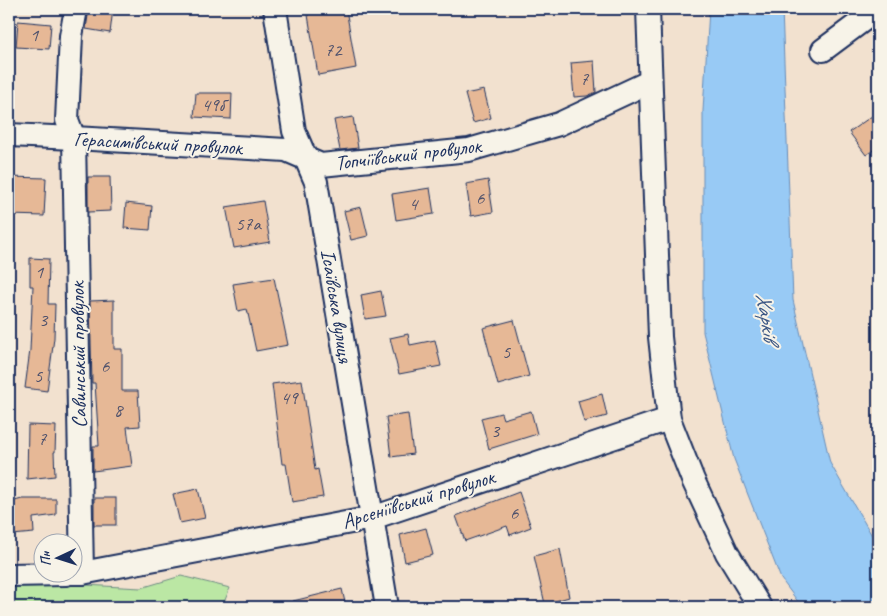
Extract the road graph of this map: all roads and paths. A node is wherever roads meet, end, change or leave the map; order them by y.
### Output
1 (76, 9) edge
2 (275, 9) edge
3 (648, 9) edge
4 (878, 9) edge
5 (823, 50) dead end
6 (650, 82) junction
7 (9, 135) edge
8 (74, 138) junction
9 (306, 158) junction
10 (669, 419) junction
11 (372, 518) junction
12 (74, 534) edge
13 (82, 572) edge
14 (32, 574) edge
15 (9, 575) edge
16 (387, 607) edge
17 (760, 607) edge

1 - 8 street, Савинський провулок
2 - 9 street, Ісаївська вулиця
3 - 6 street
4 - 5 street
6 - 9 street, Топчіївський провулок
6 - 10 street
7 - 8 street, Герасимівський провулок
8 - 9 street, Герасимівський провулок
8 - 12 street, Савинський провулок
9 - 11 street, Ісаївська вулиця
10 - 11 street, Арсеніївський провулок
10 - 17 street
11 - 13 street, Арсеніївський провулок
11 - 16 street, Ісаївська вулиця
14 - 15 street, Арсеніївський провулок

